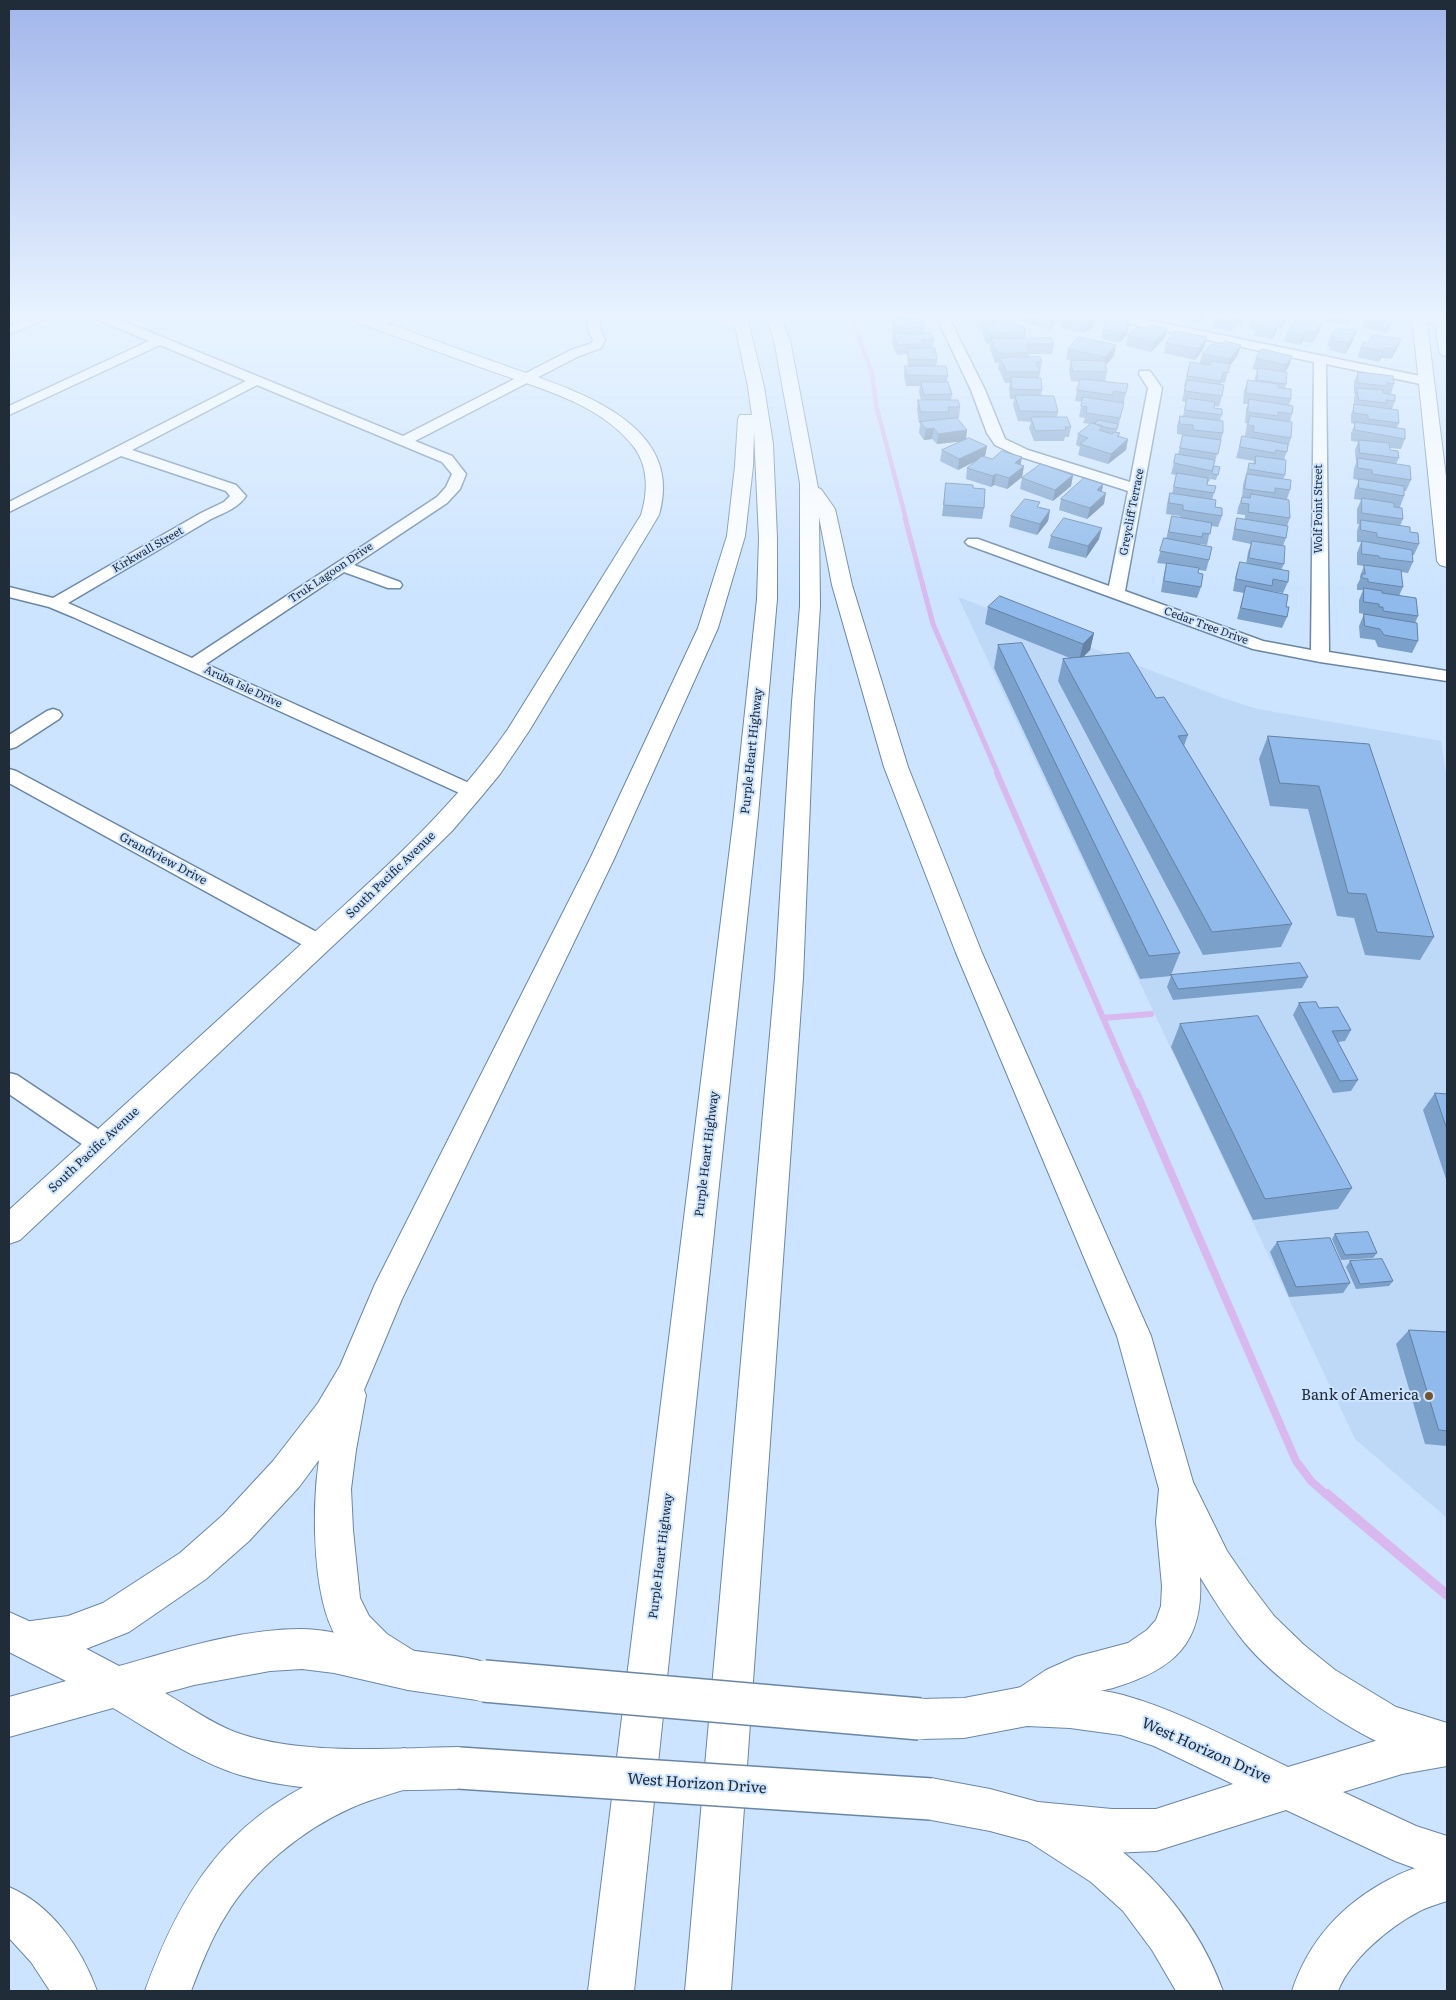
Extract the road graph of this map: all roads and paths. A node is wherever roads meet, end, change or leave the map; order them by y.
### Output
1 (201, 409) edge
2 (328, 409) edge
3 (466, 409) edge
4 (599, 409) edge
5 (745, 409) edge
6 (758, 409) edge
7 (795, 409) edge
8 (985, 409) edge
9 (1151, 409) edge
10 (1320, 409) edge
11 (1428, 409) edge
12 (404, 441) junction
13 (121, 451) junction
14 (809, 483) junction
15 (1136, 489) junction
16 (9, 508) edge
17 (973, 542) dead end
18 (1447, 561) edge
19 (342, 566) junction
20 (394, 585) dead end
21 (9, 592) edge
22 (1116, 594) junction
23 (56, 604) junction
24 (1320, 657) junction
25 (193, 665) junction
26 (1447, 676) edge
27 (53, 715) dead end
28 (9, 743) edge
29 (9, 775) edge
30 (473, 792) junction
31 (318, 943) junction
32 (9, 1082) edge
33 (101, 1144) junction
34 (9, 1230) edge
35 (353, 1376) junction
36 (1176, 1487) junction
37 (20, 1637) edge
38 (408, 1670) junction
39 (113, 1686) junction
40 (1027, 1706) junction
41 (9, 1717) edge
42 (1447, 1745) edge
43 (404, 1769) junction
44 (1289, 1787) junction
45 (1038, 1824) junction
46 (1447, 1858) edge
47 (1447, 1879) edge
48 (9, 1909) edge
49 (74, 1991) edge
50 (168, 1991) edge
51 (611, 1991) edge
52 (708, 1991) edge
53 (1200, 1991) edge
54 (1315, 1991) edge

1 - 13 street
2 - 12 street
3 - 12 street
4 - 30 main road, South Pacific Avenue
5 - 35 main road
6 - 51 main road, Purple Heart Highway
7 - 14 main road
8 - 15 street
9 - 15 street, Greycliff Terrace
10 - 24 street, Wolf Point Street
11 - 18 main road
12 - 19 street, Truk Lagoon Drive
13 - 16 street
13 - 23 street, Kirkwall Street
14 - 36 main road
14 - 52 main road
15 - 22 street, Greycliff Terrace
17 - 22 street, Cedar Tree Drive
19 - 20 street
19 - 25 street, Truk Lagoon Drive
21 - 23 street, Aruba Isle Drive
22 - 24 street, Cedar Tree Drive
23 - 25 street, Aruba Isle Drive
24 - 26 street, Cedar Tree Drive
25 - 30 street, Aruba Isle Drive
27 - 28 street
29 - 31 street, Grandview Drive
30 - 31 main road, South Pacific Avenue
31 - 33 main road, South Pacific Avenue
32 - 33 street
33 - 34 main road, South Pacific Avenue
35 - 37 main road
35 - 38 main road
36 - 40 main road
36 - 42 main road
37 - 39 main road, West Horizon Drive
38 - 39 main road, West Horizon Drive
38 - 40 main road, West Horizon Drive, bridge
39 - 41 main road, West Horizon Drive
39 - 43 main road, West Horizon Drive
40 - 44 main road, West Horizon Drive
42 - 44 main road, West Horizon Drive
43 - 45 main road, West Horizon Drive, bridge
43 - 50 main road
44 - 45 main road, West Horizon Drive
44 - 46 main road, West Horizon Drive
45 - 53 main road
47 - 54 main road
48 - 49 main road

